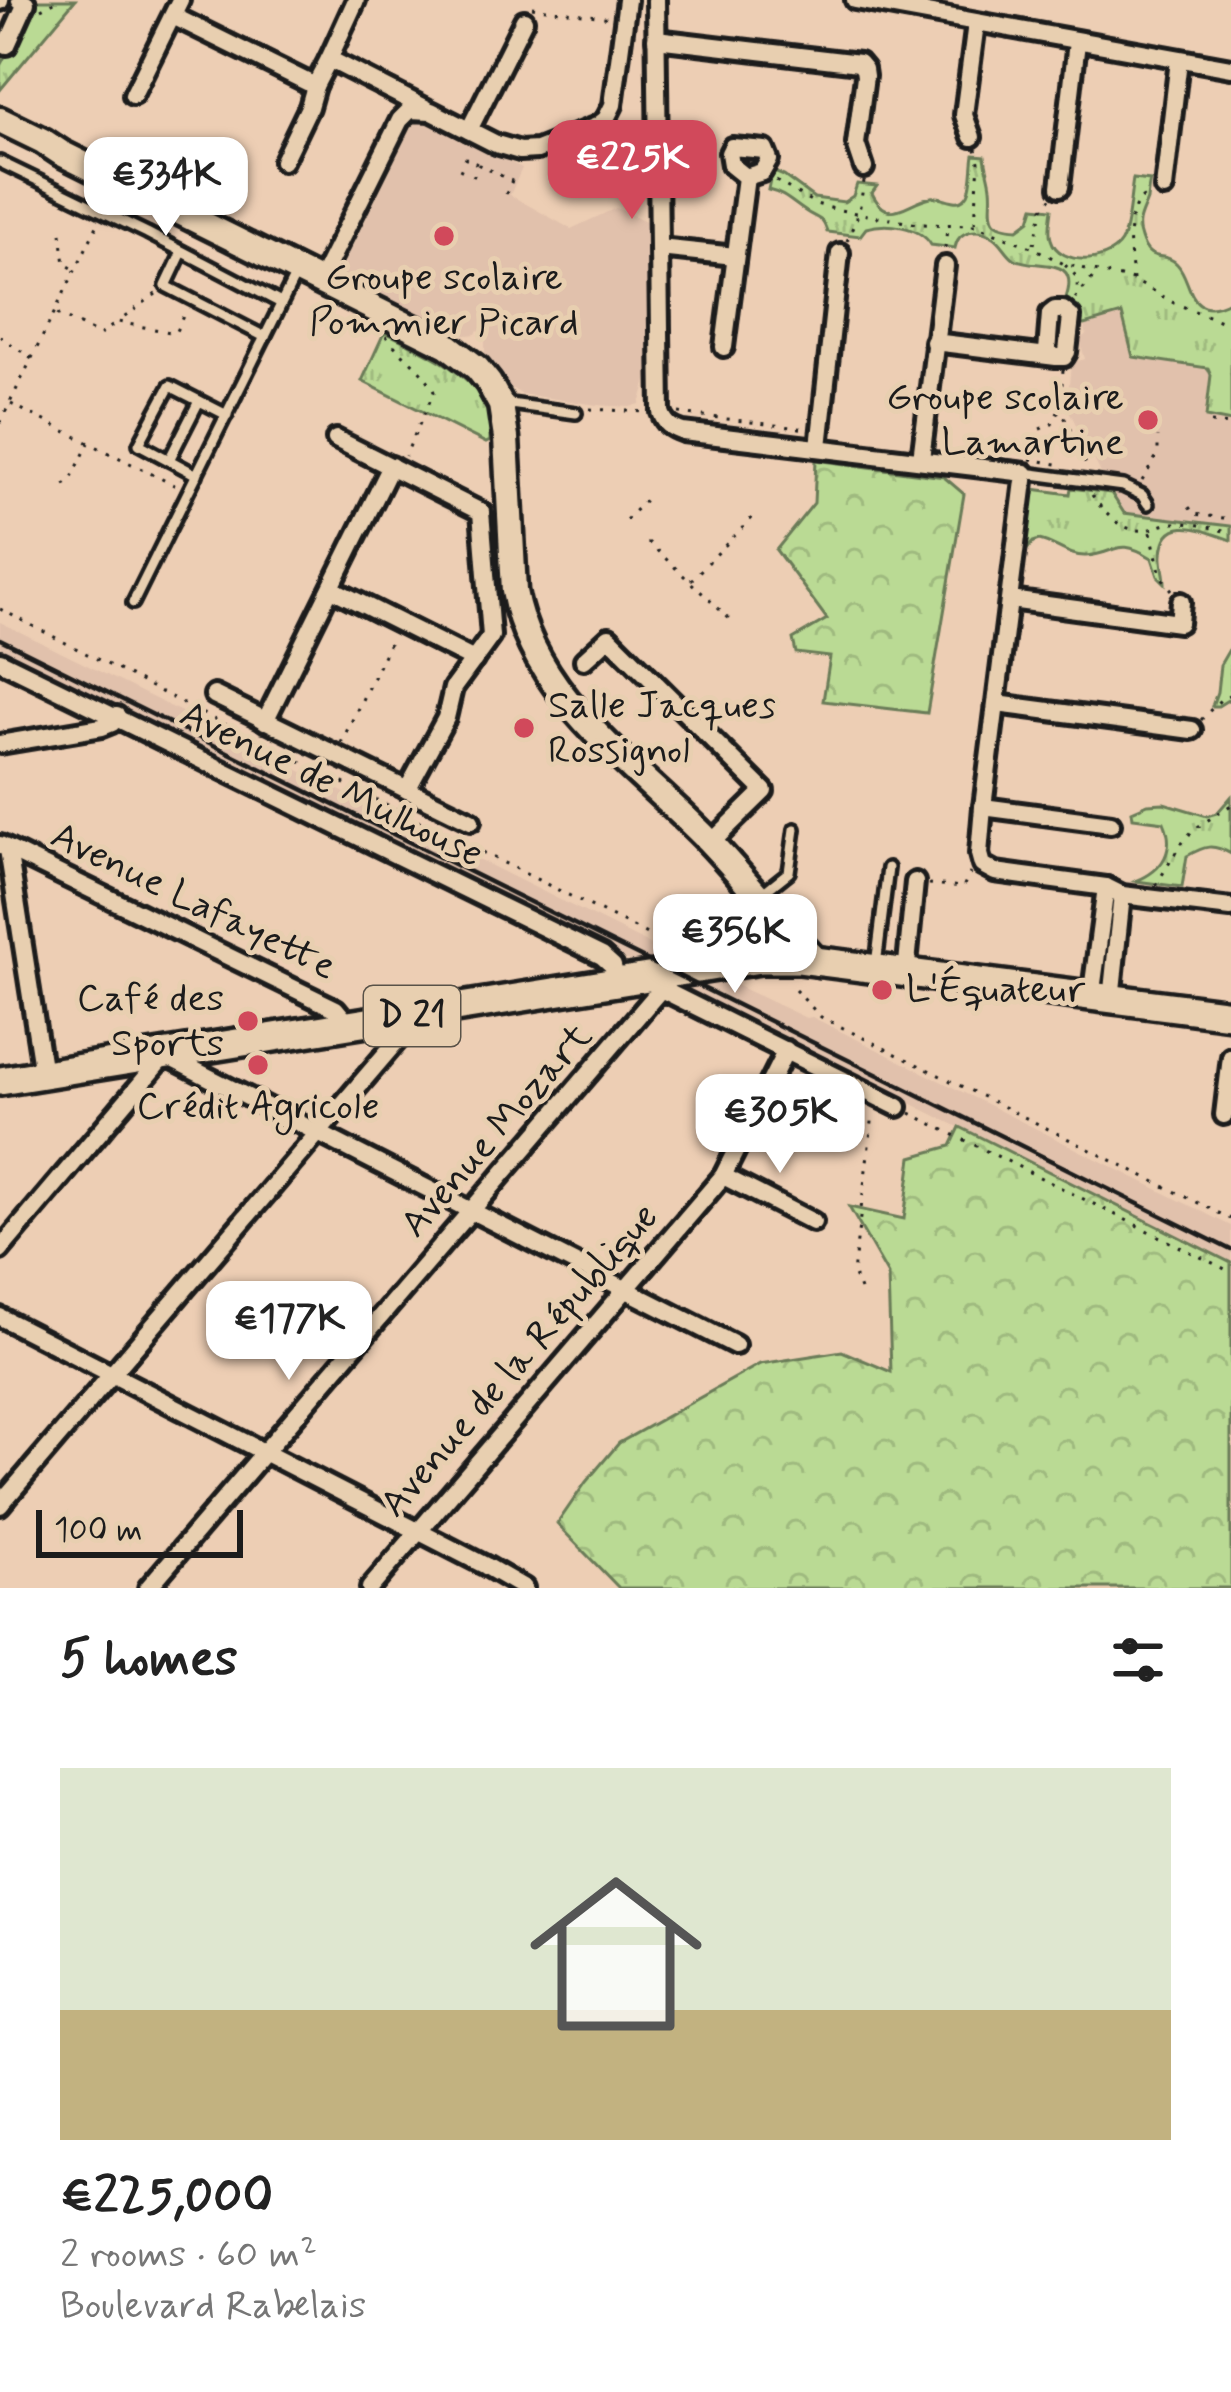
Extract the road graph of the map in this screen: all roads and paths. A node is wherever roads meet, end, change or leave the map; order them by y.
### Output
1 (20, 0) edge
2 (356, 0) edge
3 (529, 0) edge
4 (627, 0) edge
5 (656, 0) edge
6 (855, 0) edge
7 (176, 8) edge
8 (529, 12) junction
9 (625, 20) junction
10 (976, 22) junction
11 (656, 39) junction
12 (0, 41) edge
13 (1077, 42) junction
14 (329, 59) junction
15 (1179, 60) junction
16 (1231, 68) edge
17 (315, 86) junction
18 (133, 95) dead end
19 (431, 111) junction
20 (0, 124) edge
21 (656, 129) junction
22 (469, 130) junction
23 (585, 132) junction
24 (972, 137) joint
25 (283, 161) dead end
26 (0, 162) edge
27 (479, 165) junction
28 (864, 168) joint
29 (460, 171) dead end
30 (754, 175) joint
31 (473, 177) dead end
32 (1060, 187) joint
33 (1164, 188) joint
34 (506, 194) dead end
35 (104, 212) junction
36 (859, 212) junction
37 (975, 225) junction
38 (947, 226) junction
39 (61, 233) dead end
40 (659, 248) junction
41 (1034, 248) junction
42 (182, 253) junction
43 (840, 254) joint
44 (735, 256) junction
45 (1064, 264) junction
46 (945, 266) joint
47 (76, 270) junction
48 (1097, 273) junction
49 (309, 276) junction
50 (1133, 280) junction
51 (166, 286) junction
52 (191, 300) junction
53 (1072, 303) junction
54 (281, 304) junction
55 (55, 312) junction
56 (118, 322) junction
57 (1230, 322) edge
58 (380, 325) dead end
59 (0, 336) edge
60 (265, 337) junction
61 (934, 342) junction
62 (724, 346) dead end
63 (32, 358) junction
64 (199, 400) junction
65 (10, 404) junction
66 (501, 406) junction
67 (1060, 406) dead end
68 (576, 413) joint
69 (226, 415) junction
70 (1, 419) edge
71 (664, 419) junction
72 (1211, 423) dead end
73 (1231, 425) edge
74 (1040, 429) dead end
75 (1158, 437) dead end
76 (336, 439) dead end
77 (90, 442) junction
78 (818, 447) junction
79 (921, 459) junction
80 (169, 460) junction
81 (397, 469) junction
82 (1025, 473) junction
83 (197, 475) junction
84 (1142, 481) dead end
85 (64, 485) dead end
86 (189, 492) junction
87 (646, 499) dead end
88 (1148, 504) dead end
89 (1189, 507) dead end
90 (757, 513) dead end
91 (1231, 519) edge
92 (626, 520) dead end
93 (1150, 531) dead end
94 (648, 542) dead end
95 (690, 582) junction
96 (332, 589) junction
97 (1010, 600) junction
98 (1181, 602) joint
99 (133, 603) dead end
100 (0, 609) edge
101 (400, 623) junction
102 (735, 624) dead end
103 (525, 634) junction
104 (491, 636) junction
105 (474, 660) junction
106 (584, 660) dead end
107 (0, 661) edge
108 (1231, 694) edge
109 (214, 695) dead end
110 (997, 704) junction
111 (116, 716) junction
112 (266, 721) junction
113 (1192, 730) joint
114 (0, 744) edge
115 (335, 755) junction
116 (407, 790) junction
117 (1231, 806) edge
118 (983, 807) junction
119 (471, 821) dead end
120 (1111, 824) dead end
121 (795, 829) dead end
122 (711, 843) junction
123 (4, 847) edge
124 (979, 854) junction
125 (888, 868) dead end
126 (915, 882) joint
127 (1114, 891) junction
128 (759, 896) junction
129 (1149, 898) junction
130 (1231, 908) edge
131 (818, 963) junction
132 (712, 967) junction
133 (875, 970) junction
134 (906, 974) junction
135 (617, 982) junction
136 (660, 983) junction
137 (795, 990) dead end
138 (1101, 999) junction
139 (1231, 1014) edge
140 (407, 1017) junction
141 (350, 1026) junction
142 (786, 1050) junction
143 (165, 1055) junction
144 (1231, 1057) edge
145 (43, 1074) junction
146 (0, 1081) edge
147 (875, 1096) junction
148 (898, 1107) joint
149 (1224, 1115) dead end
150 (318, 1133) junction
151 (722, 1176) junction
152 (470, 1212) junction
153 (1231, 1219) edge
154 (814, 1222) dead end
155 (0, 1250) edge
156 (1231, 1272) edge
157 (625, 1289) junction
158 (860, 1289) dead end
159 (0, 1316) edge
160 (735, 1345) dead end
161 (112, 1374) junction
162 (264, 1453) junction
163 (0, 1505) edge
164 (417, 1531) junction
165 (148, 1588) edge
166 (370, 1588) edge
167 (524, 1588) edge

1 - 12 street
2 - 14 street
3 - 8 path
4 - 9 street
5 - 11 street
6 - 10 street
7 - 17 street
7 - 18 street
8 - 9 path
8 - 22 street
9 - 23 street
10 - 13 street
10 - 24 street
11 - 21 street
11 - 28 street
13 - 15 street
13 - 32 street
14 - 17 street
14 - 19 street
15 - 16 street
15 - 33 street
17 - 25 street
19 - 22 street
19 - 49 street
20 - 49 main road
21 - 23 path
21 - 40 street
22 - 23 street
24 - 37 path
26 - 35 lane
27 - 29 path
27 - 31 path
27 - 34 path
28 - 36 path
30 - 36 path
30 - 44 street
32 - 41 path
33 - 50 path
35 - 42 lane
35 - 47 path
36 - 38 path
36 - 43 path
37 - 38 path
37 - 41 path
38 - 46 path
39 - 47 path
40 - 44 street
40 - 71 street
41 - 45 path
42 - 51 lane
42 - 54 lane
43 - 78 street
44 - 62 street
45 - 48 path
45 - 53 path
46 - 61 street
47 - 55 path
48 - 50 path
48 - 53 path
49 - 54 lane
49 - 66 main road
50 - 57 path
51 - 52 lane
51 - 56 path
52 - 56 path
52 - 60 lane
53 - 61 street
54 - 60 lane
55 - 56 path
55 - 63 path
58 - 81 path
59 - 63 path
60 - 69 lane
61 - 79 street
63 - 65 path
64 - 69 lane
64 - 80 lane
64 - 80 lane
65 - 70 path
65 - 77 path
66 - 68 lane
66 - 103 main road
67 - 74 path
68 - 71 path
69 - 83 lane
71 - 78 street
72 - 73 path
75 - 84 path
76 - 81 street
77 - 85 path
77 - 86 path
78 - 79 street
79 - 82 street
80 - 83 lane
81 - 96 street
81 - 104 street
82 - 88 lane
82 - 97 street
83 - 86 lane
86 - 99 lane
87 - 92 path
89 - 91 path
90 - 95 path
93 - 98 path
94 - 95 path
95 - 102 path
96 - 101 street
96 - 112 street
97 - 98 street
97 - 110 street
100 - 132 path
101 - 105 street
101 - 115 path
103 - 104 lane
103 - 122 main road
104 - 105 street
105 - 116 street
106 - 122 street
107 - 111 street, Avenue de Mulhouse
108 - 113 path
109 - 112 street
110 - 113 street
110 - 118 street
111 - 114 street
111 - 135 street, Avenue de Mulhouse
112 - 115 street
115 - 116 street
116 - 119 street
117 - 129 path
118 - 120 street
118 - 124 street
121 - 128 lane
122 - 128 main road
123 - 141 street, Avenue Lafayette
123 - 145 street
124 - 126 path
124 - 127 street
125 - 133 lane
126 - 134 street
127 - 129 street
127 - 138 street
128 - 131 main road
129 - 130 street
131 - 132 main road, D 21
131 - 133 main road, D 21
132 - 136 main road, D 21
133 - 134 main road, D 21
134 - 138 main road, D 21
135 - 136 main road, D 21
135 - 140 main road, D 21
136 - 142 street
136 - 152 street, Avenue Mozart
137 - 153 path
138 - 139 main road, D 21
140 - 141 main road, D 21
140 - 150 street
141 - 143 main road, D 21
142 - 147 street
142 - 151 street, Avenue de la République
143 - 145 main road, D 21
143 - 150 street
143 - 155 street
144 - 149 street
145 - 146 main road, D 21
147 - 148 street
147 - 158 path
148 - 156 path
150 - 152 street
150 - 161 street
151 - 154 street
151 - 157 street, Avenue de la République
152 - 157 street
152 - 162 street, Avenue Mozart
157 - 160 street
157 - 164 street, Avenue de la République
159 - 161 street
161 - 162 street
161 - 163 street
162 - 164 street
162 - 165 street, Avenue Mozart
164 - 166 street, Avenue de la République
164 - 167 street

